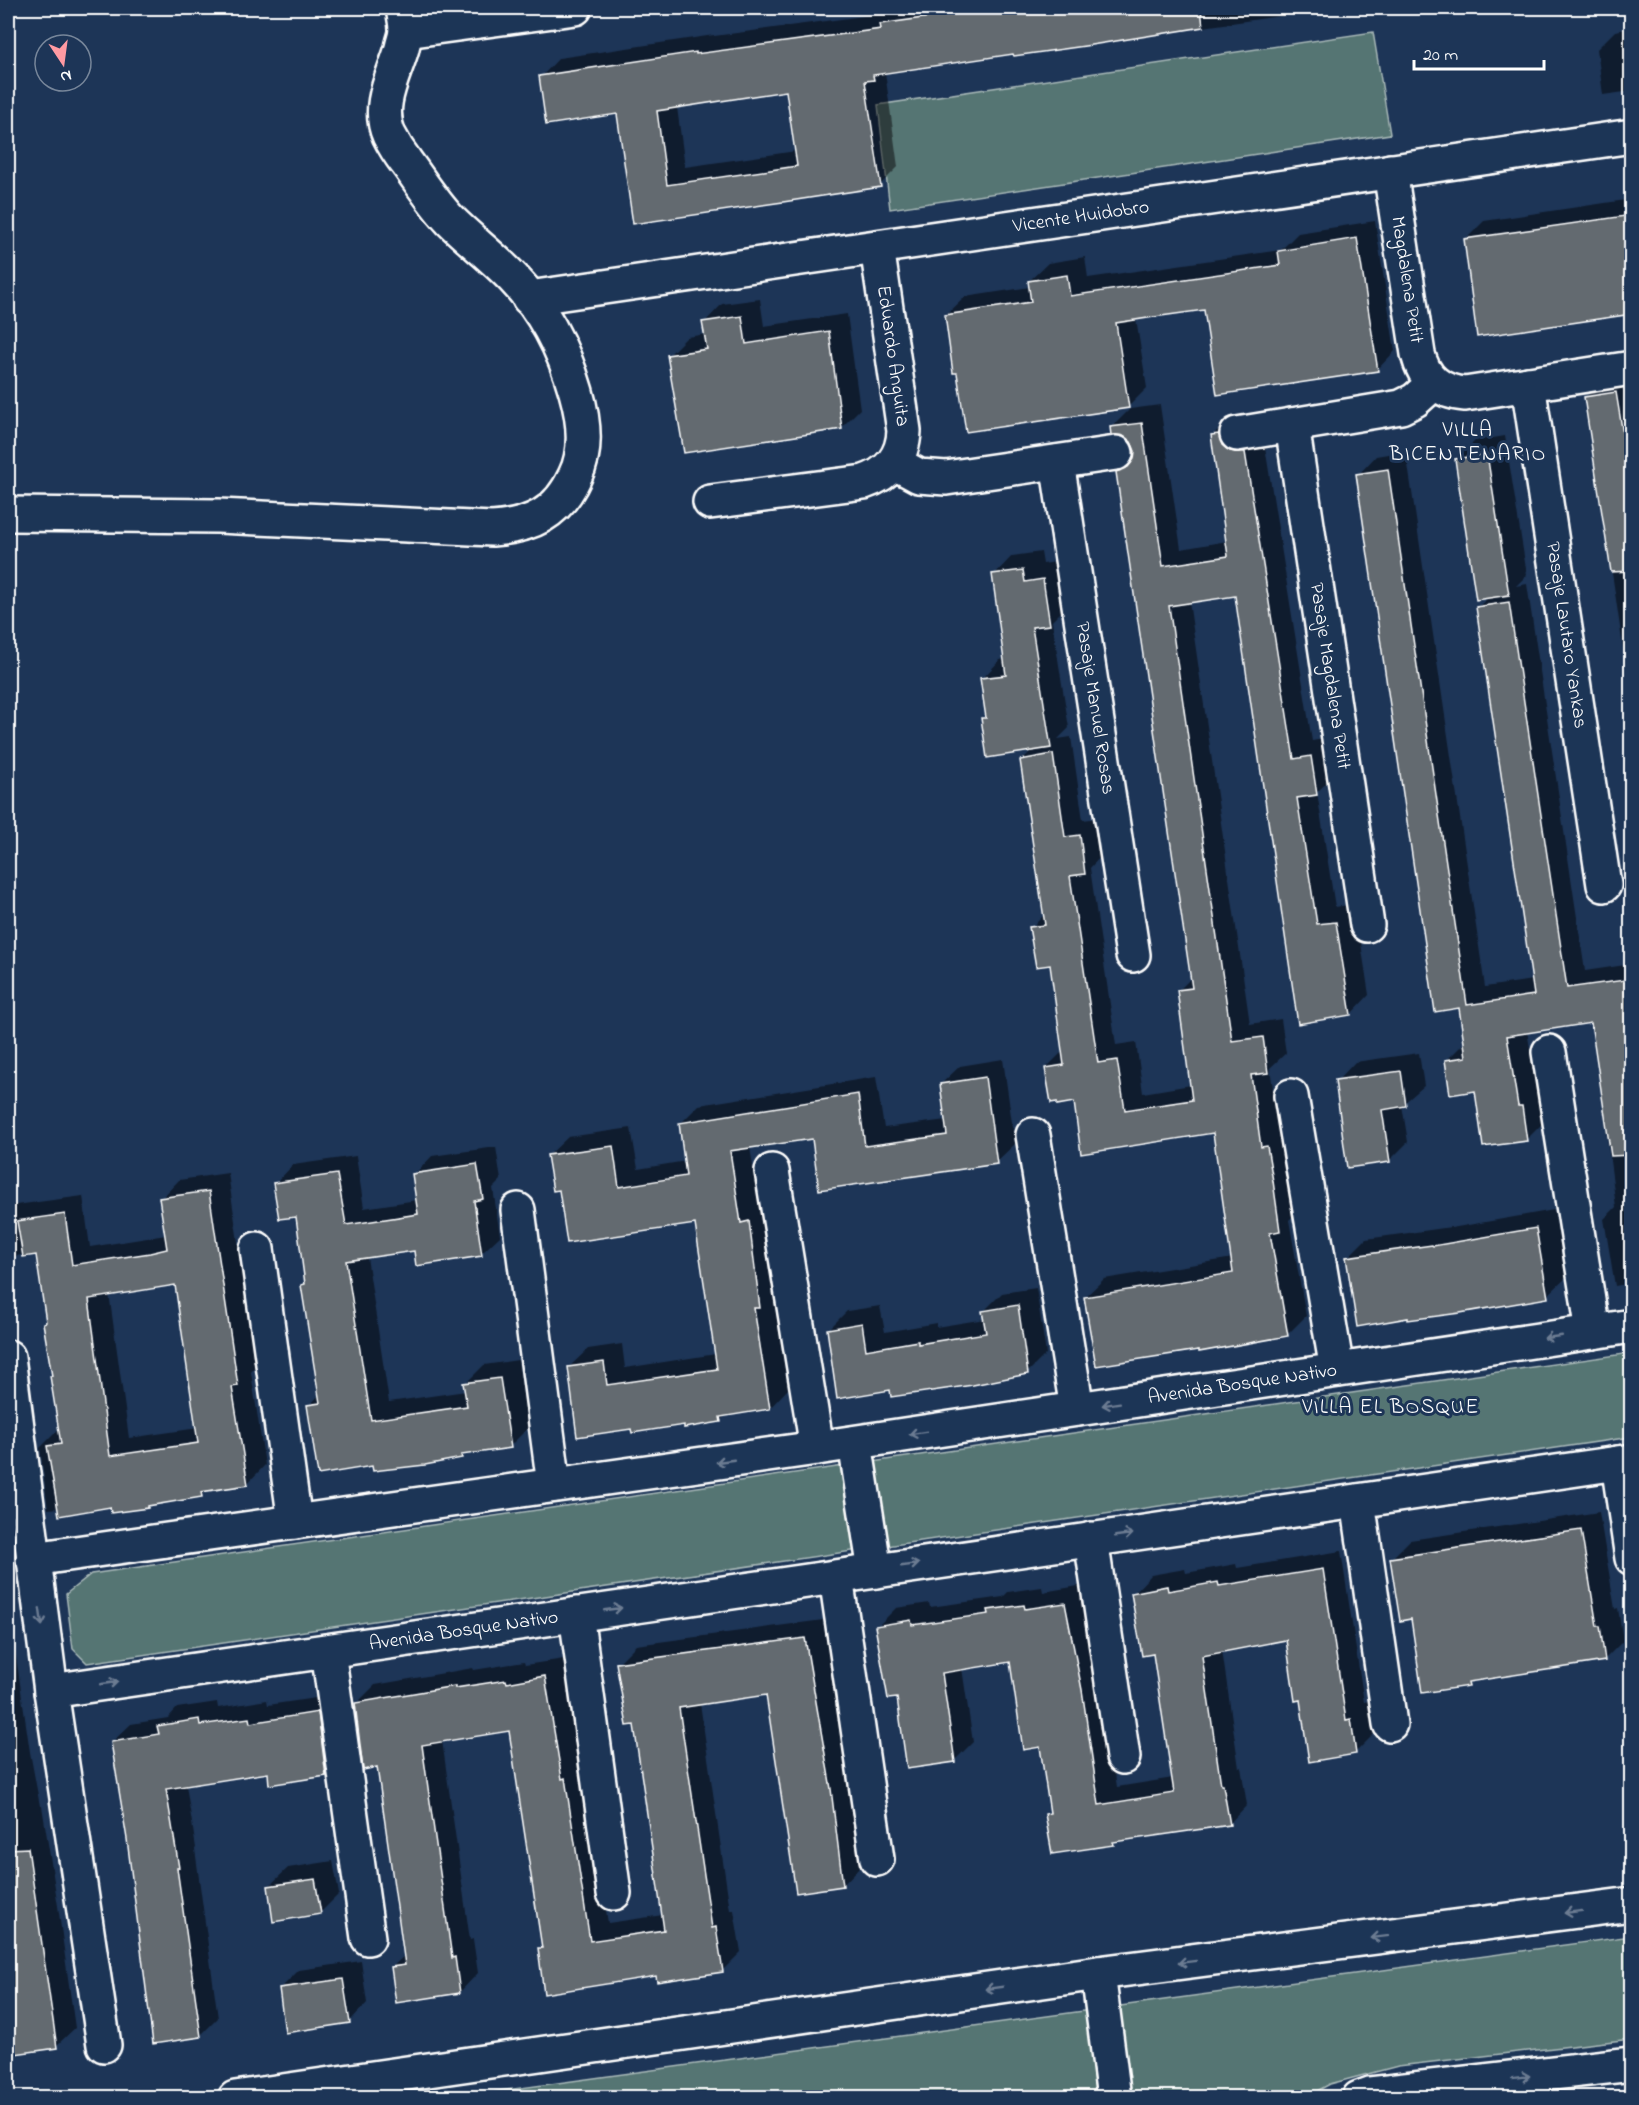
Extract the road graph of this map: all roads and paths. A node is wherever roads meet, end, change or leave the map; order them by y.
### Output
1 (575, 8) edge
2 (405, 19) edge
3 (1632, 136) edge
4 (1390, 171) junction
5 (877, 247) junction
6 (530, 298) junction
7 (1632, 368) edge
8 (1434, 383) junction
9 (1528, 384) junction
10 (1292, 425) junction
11 (1237, 434) dead end
12 (1116, 453) dead end
13 (1057, 462) junction
14 (895, 463) junction
15 (710, 502) dead end
16 (8, 514) edge
17 (1604, 885) dead end
18 (1367, 925) dead end
19 (1132, 955) dead end
20 (1549, 1053) dead end
21 (1291, 1096) dead end
22 (1033, 1135) dead end
23 (772, 1171) dead end
24 (518, 1210) dead end
25 (257, 1249) dead end
26 (1632, 1326) edge
27 (1593, 1332) junction
28 (8, 1357) edge
29 (1337, 1370) junction
30 (1077, 1409) junction
31 (855, 1443) junction
32 (817, 1448) junction
33 (1625, 1462) edge
34 (554, 1485) junction
35 (1358, 1501) junction
36 (295, 1522) junction
37 (1091, 1539) junction
38 (1632, 1558) edge
39 (33, 1559) junction
40 (875, 1570) junction
41 (836, 1577) junction
42 (576, 1614) junction
43 (328, 1651) junction
44 (51, 1691) junction
45 (1390, 1724) dead end
46 (1123, 1758) dead end
47 (877, 1859) dead end
48 (614, 1893) dead end
49 (1632, 1904) edge
50 (368, 1938) dead end
51 (1098, 1973) junction
52 (104, 2045) dead end
53 (1632, 2064) edge
54 (235, 2097) edge
55 (1114, 2097) edge
56 (1359, 2097) edge

1 - 2 street
2 - 6 street
3 - 4 street, Vicente Huidobro
4 - 5 street, Vicente Huidobro
4 - 8 street, Magdalena Petit
5 - 6 street, Vicente Huidobro
5 - 14 street, Eduardo Anguita
6 - 16 street
7 - 9 street
8 - 9 street
8 - 10 street
9 - 17 street, Pasaje Lautaro Yankas
10 - 11 street
10 - 18 street, Pasaje Magdalena Petit
12 - 13 street
13 - 14 street
13 - 19 street, Pasaje Manuel Rosas
14 - 15 street
20 - 27 street
21 - 29 street
22 - 30 street
23 - 32 street
24 - 34 street
25 - 36 street
26 - 27 street, Avenida Bosque Nativo
27 -> 29 street, Avenida Bosque Nativo
28 - 39 street
29 -> 30 street, Avenida Bosque Nativo
30 -> 31 street, Avenida Bosque Nativo
31 - 32 street, Avenida Bosque Nativo
31 - 40 street
32 -> 34 street, Avenida Bosque Nativo
33 - 35 street, Avenida Bosque Nativo
33 - 38 street
34 - 36 street, Avenida Bosque Nativo
37 -> 35 street, Avenida Bosque Nativo
35 - 45 street
36 - 39 street, Avenida Bosque Nativo
40 -> 37 street, Avenida Bosque Nativo
37 - 46 street
39 -> 44 street
40 - 41 street, Avenida Bosque Nativo
42 -> 41 street, Avenida Bosque Nativo
41 - 47 street
42 - 43 street, Avenida Bosque Nativo
42 - 48 street
44 -> 43 street, Avenida Bosque Nativo
43 - 50 street
44 - 52 street
49 -> 51 street
51 -> 54 street
51 - 55 street
56 -> 53 street

